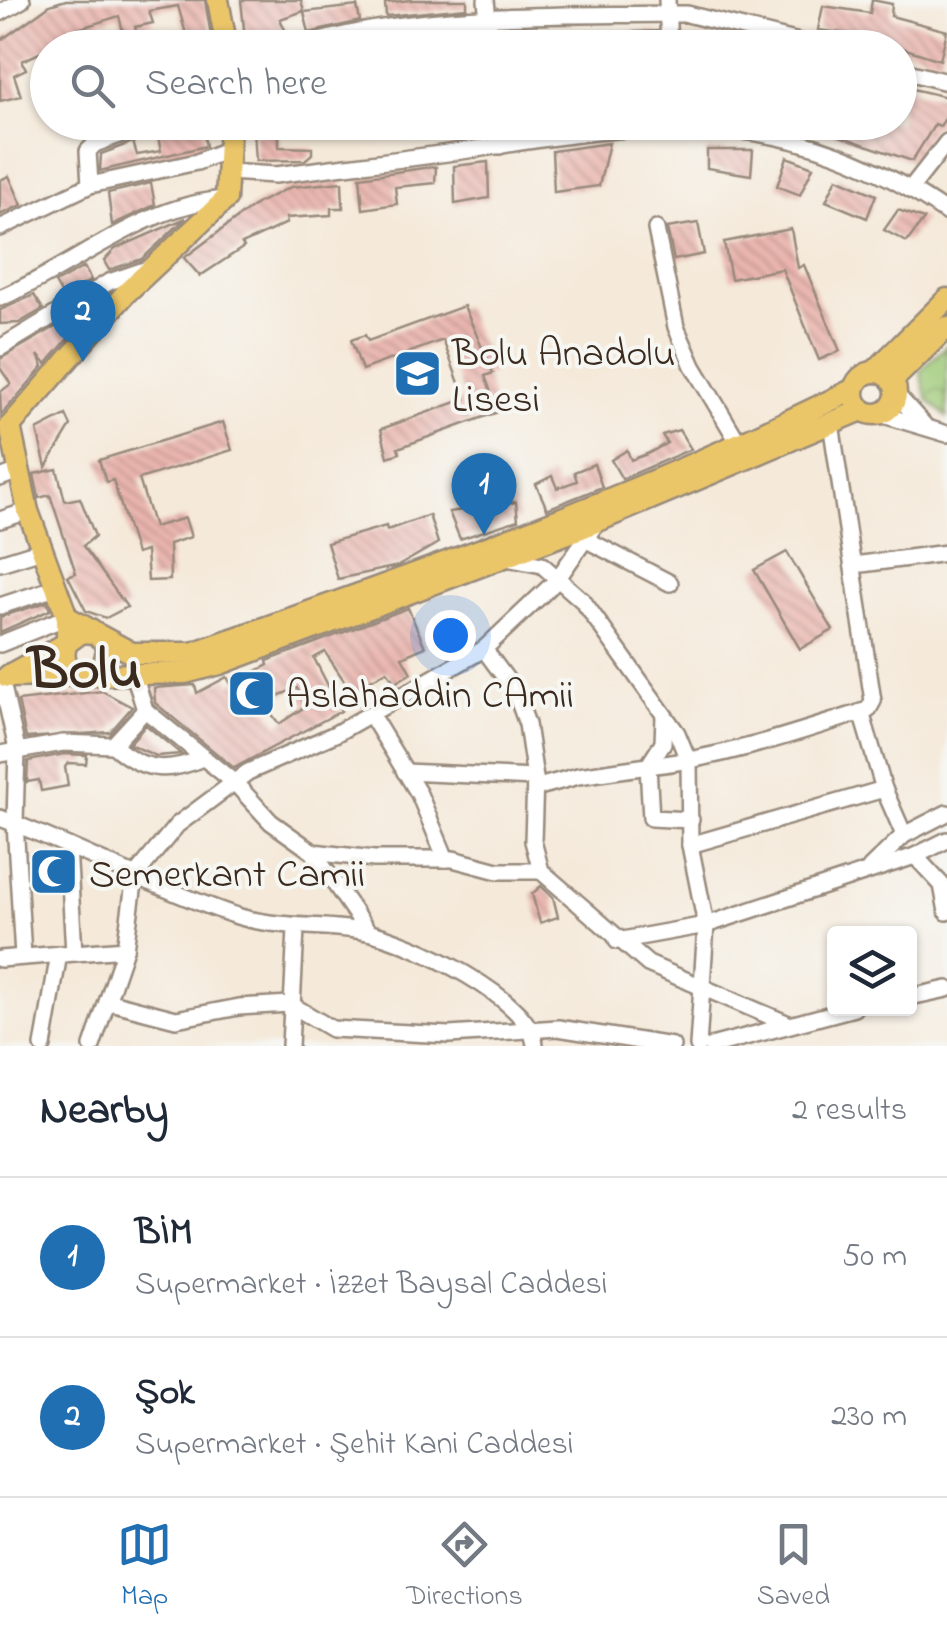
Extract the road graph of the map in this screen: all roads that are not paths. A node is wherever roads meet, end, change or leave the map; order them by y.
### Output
1 (22, 0) edge
2 (218, 0) edge
3 (486, 0) edge
4 (668, 7) edge
5 (0, 13) edge
6 (488, 17) junction
7 (224, 30) edge
8 (378, 30) edge
9 (489, 30) edge
10 (747, 30) edge
11 (917, 74) edge
12 (947, 82) edge
13 (106, 140) edge
14 (229, 140) edge
15 (500, 140) edge
16 (536, 140) edge
17 (809, 140) edge
18 (947, 142) edge
19 (500, 146) junction
20 (229, 149) junction
21 (228, 172) junction
22 (90, 185) junction
23 (910, 188) junction
24 (226, 199) junction
25 (947, 214) edge
26 (0, 228) edge
27 (656, 229) dead end
28 (150, 268) junction
29 (0, 298) edge
30 (947, 299) edge
31 (947, 328) edge
32 (0, 348) edge
33 (887, 382) junction
34 (854, 389) junction
35 (871, 412) junction
36 (831, 422) junction
37 (924, 425) junction
38 (947, 434) edge
39 (6, 437) edge
40 (740, 444) junction
41 (8, 475) edge
42 (28, 511) junction
43 (595, 514) junction
44 (0, 520) edge
45 (555, 530) junction
46 (583, 538) junction
47 (42, 550) junction
48 (947, 554) edge
49 (502, 558) junction
50 (0, 563) edge
51 (854, 566) junction
52 (556, 580) junction
53 (670, 582) dead end
54 (55, 588) junction
55 (0, 606) edge
56 (67, 617) junction
57 (95, 633) junction
58 (67, 643) junction
59 (0, 644) edge
60 (484, 649) junction
61 (134, 674) junction
62 (87, 676) junction
63 (2, 678) edge
64 (145, 710) junction
65 (861, 712) junction
66 (371, 715) junction
67 (664, 716) junction
68 (113, 745) junction
69 (17, 749) junction
70 (0, 754) edge
71 (200, 759) junction
72 (689, 762) junction
73 (648, 766) junction
74 (406, 772) junction
75 (235, 783) junction
76 (535, 783) junction
77 (884, 789) junction
78 (947, 814) edge
79 (7, 820) edge
80 (691, 820) junction
81 (904, 834) junction
82 (947, 840) edge
83 (690, 845) junction
84 (68, 846) junction
85 (313, 852) junction
86 (915, 856) junction
87 (446, 859) junction
88 (541, 871) junction
89 (867, 871) junction
90 (135, 876) junction
91 (944, 883) edge
92 (947, 912) edge
93 (706, 925) junction
94 (296, 929) junction
95 (368, 932) junction
96 (617, 941) junction
97 (124, 950) junction
98 (66, 953) junction
99 (23, 956) junction
100 (0, 959) edge
101 (947, 989) edge
102 (704, 990) junction
103 (917, 995) edge
104 (110, 1002) junction
105 (290, 1004) junction
106 (827, 1014) edge
107 (786, 1023) junction
108 (535, 1038) edge
109 (449, 1040) edge
110 (616, 1042) edge
111 (42, 1046) edge
112 (92, 1046) edge
113 (290, 1046) edge
114 (672, 1046) edge
115 (698, 1046) edge
116 (711, 1046) edge

1 - 5 street
2 - 7 main road
3 - 6 street
4 - 6 street
4 - 10 street
6 - 8 street
6 - 9 street
11 - 12 street
13 - 22 street
14 - 20 main road
15 - 19 street
16 - 19 street
17 - 23 street
18 - 23 street
19 - 21 street
20 - 21 main road
20 - 22 street
21 - 24 main road
22 - 26 street
23 - 25 street
24 - 28 main road
24 - 29 street
27 - 40 street
28 - 32 street
28 - 39 main road
30 - 33 main road
31 - 33 main road
33 - 34 main road
33 - 35 main road
33 - 37 street
34 - 35 main road
34 - 40 main road
35 - 36 main road
35 - 37 street
36 - 43 main road
36 - 51 street
37 - 38 street
39 - 41 main road
40 - 43 main road
41 - 42 main road
42 - 44 street
42 - 47 main road
43 - 45 main road
43 - 46 street
45 - 49 main road
45 - 52 street
45 - 57 main road
46 - 52 street
46 - 53 street
47 - 50 street
47 - 54 main road
48 - 51 street
49 - 52 street
49 - 61 main road
51 - 65 street
52 - 60 street
52 - 67 street
54 - 55 street
54 - 56 main road
56 - 57 main road
56 - 58 main road
56 - 59 street
57 - 58 main road
57 - 62 main road
58 - 62 main road
58 - 63 main road
60 - 66 street
60 - 76 street
61 - 62 main road
61 - 64 street
62 - 63 main road
63 - 69 street
64 - 68 street
64 - 71 street
65 - 72 street
65 - 77 street
66 - 74 street
66 - 75 street
67 - 72 street
67 - 73 street
68 - 69 street
68 - 71 street
69 - 70 street
69 - 79 street
71 - 75 street
72 - 73 street
72 - 80 street
73 - 76 street
73 - 80 street
74 - 76 street
74 - 87 street
75 - 85 street
75 - 90 street
76 - 88 street
77 - 81 street
77 - 83 street
78 - 81 street
79 - 84 street
79 - 99 street
80 - 83 street
81 - 89 street
82 - 86 street
83 - 93 street
84 - 90 street
84 - 98 street
85 - 87 street
85 - 95 street
86 - 89 street
86 - 91 street
87 - 88 street
88 - 96 street
89 - 93 street
90 - 94 street
90 - 97 street
91 - 92 street
93 - 96 street
93 - 102 street
94 - 95 street
94 - 105 street
95 - 108 street
96 - 102 street
97 - 98 street
97 - 104 street
98 - 99 street
98 - 111 street
99 - 100 street
101 - 103 street
102 - 107 street
102 - 115 street
104 - 105 street
104 - 112 street
105 - 109 street
105 - 113 street
106 - 107 street
107 - 116 street
108 - 109 street
108 - 110 street
110 - 114 street

